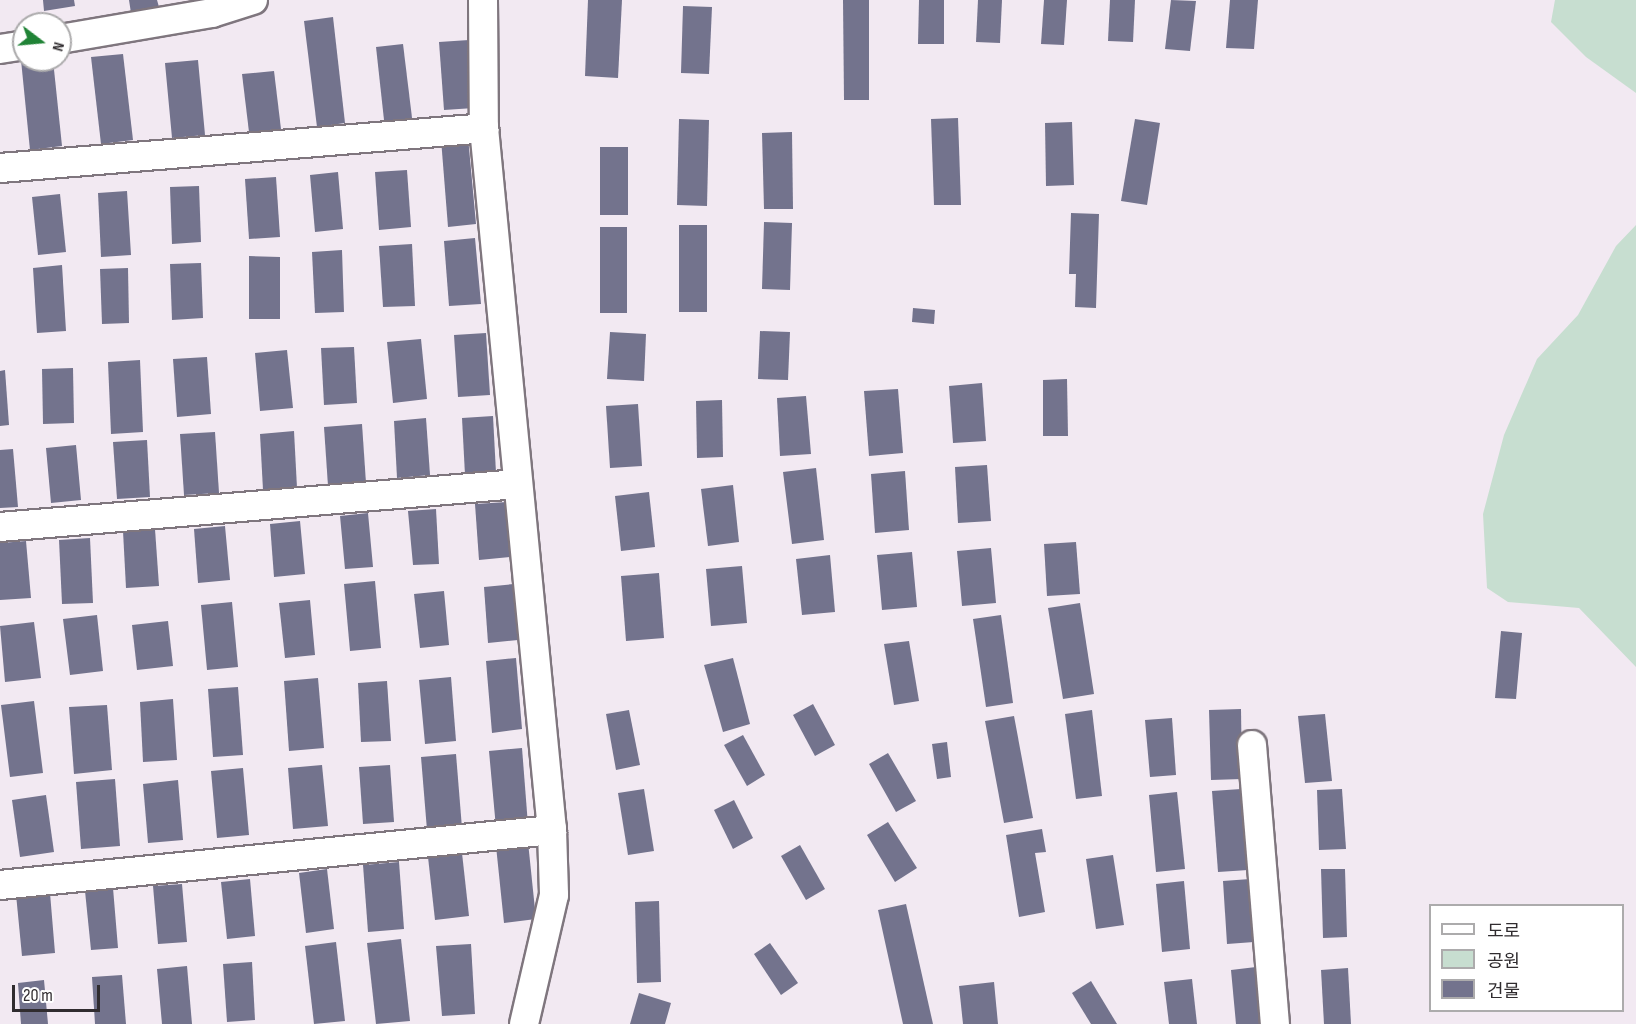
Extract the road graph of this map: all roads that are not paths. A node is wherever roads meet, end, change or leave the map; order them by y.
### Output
1 (253, 0) edge
2 (483, 0) edge
3 (72, 37) edge
4 (484, 128) junction
5 (0, 168) edge
6 (517, 484) junction
7 (0, 527) edge
8 (1252, 745) dead end
9 (552, 830) junction
10 (0, 885) edge
11 (524, 1024) edge
12 (1275, 1024) edge

1 - 3 street
2 - 4 street
4 - 5 street
4 - 6 street
6 - 7 street
6 - 9 street
8 - 12 street
9 - 10 street
9 - 11 street

